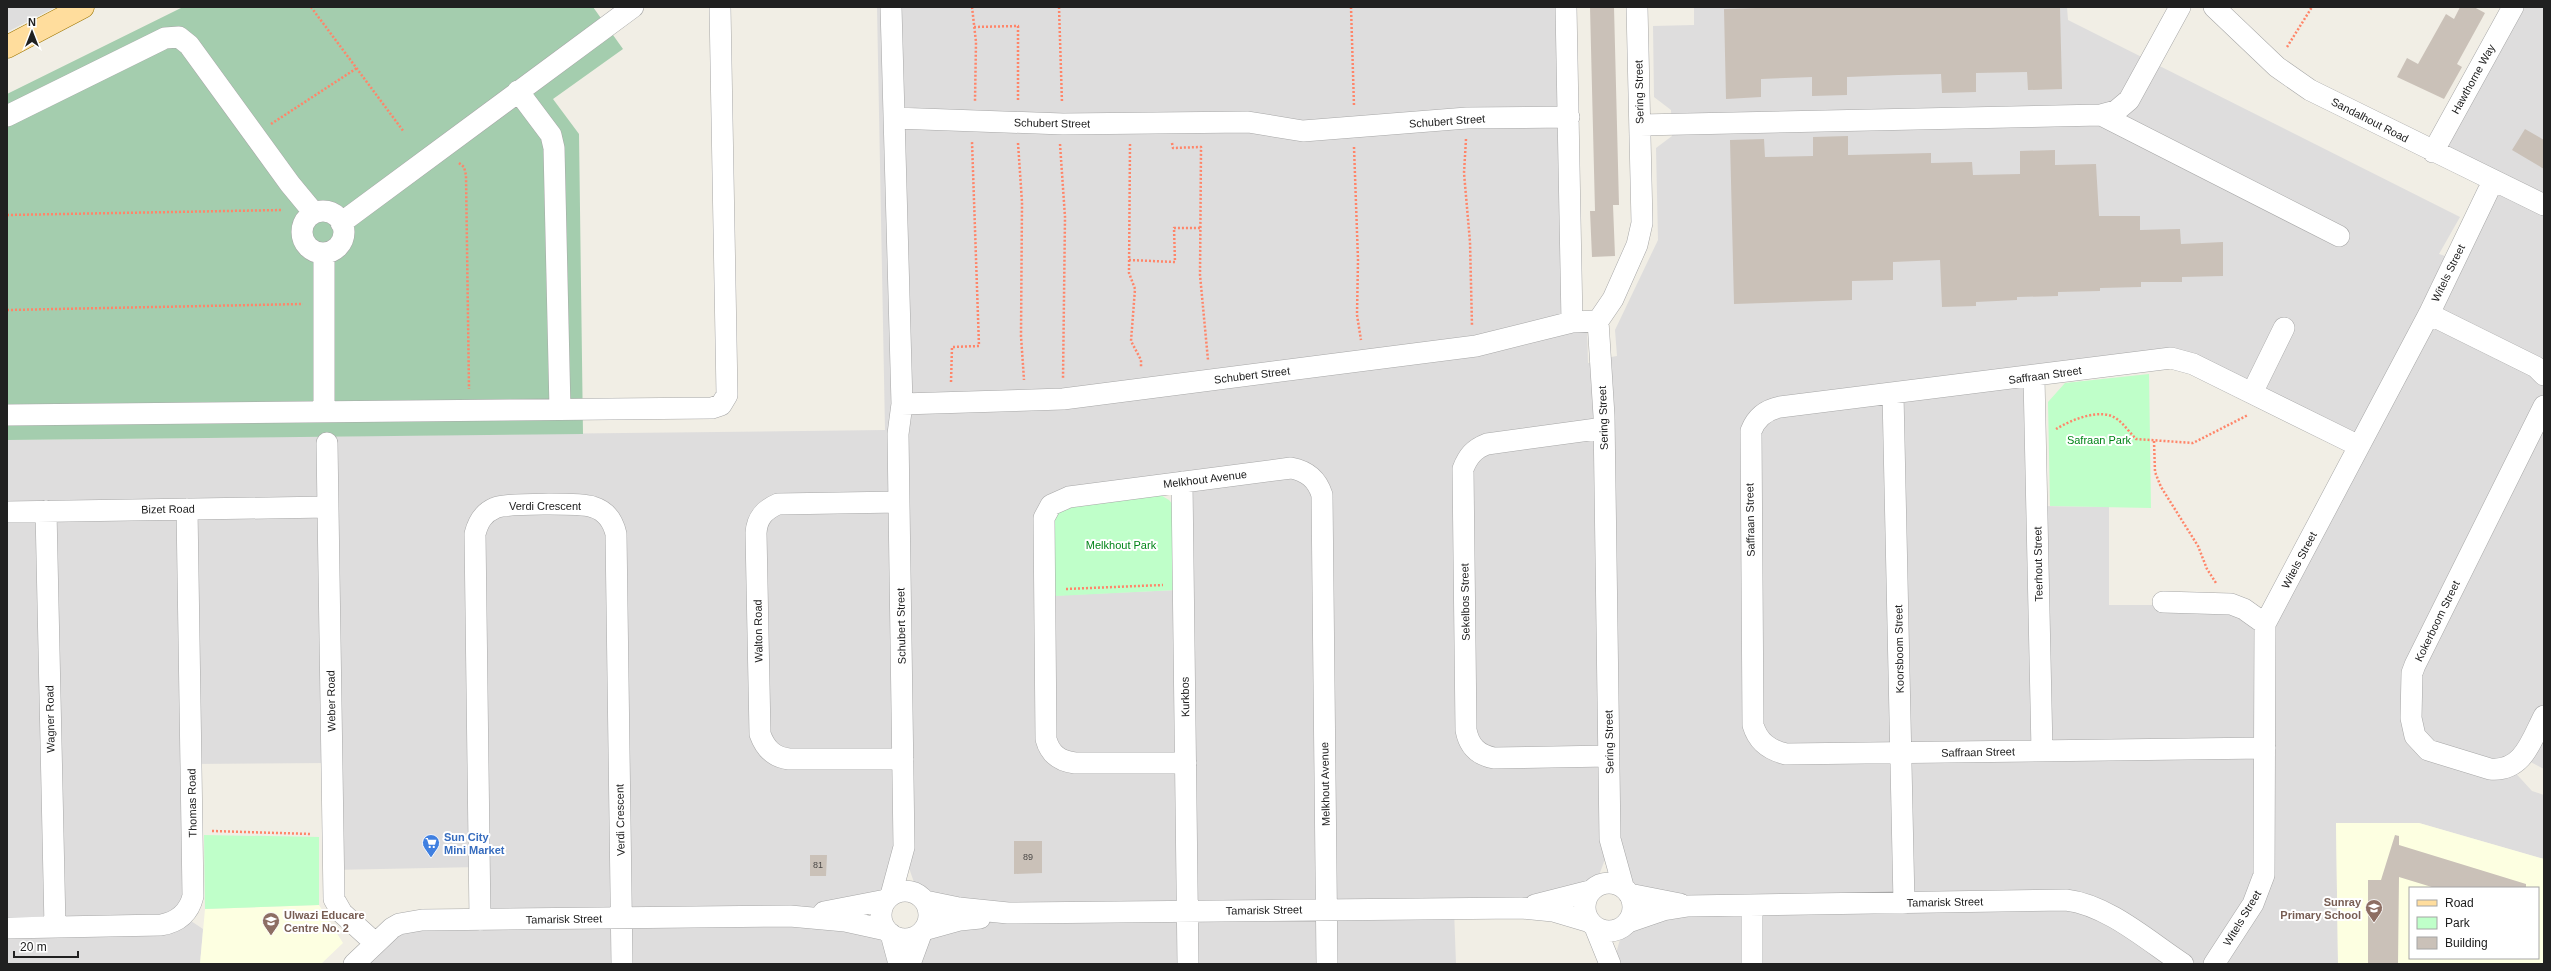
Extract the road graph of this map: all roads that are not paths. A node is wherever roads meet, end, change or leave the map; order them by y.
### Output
1 (83, 7) edge
2 (633, 7) edge
3 (720, 7) edge
4 (891, 7) edge
5 (1566, 7) edge
6 (1637, 7) edge
7 (2180, 7) edge
8 (2214, 7) edge
9 (2513, 7) edge
10 (7, 46) edge
11 (518, 91) junction
12 (2100, 115) junction
13 (7, 116) edge
14 (1569, 117) junction
15 (894, 118) junction
16 (1640, 125) junction
17 (2433, 152) junction
18 (2493, 181) junction
19 (2544, 205) edge
20 (312, 210) junction
21 (341, 223) junction
22 (2338, 236) dead end
23 (324, 253) junction
24 (2429, 314) junction
25 (1598, 321) junction
26 (1572, 322) junction
27 (2284, 328) dead end
28 (2544, 376) edge
29 (2034, 377) junction
30 (1894, 394) junction
31 (2259, 396) junction
32 (902, 404) junction
33 (2544, 406) edge
34 (560, 409) junction
35 (324, 410) junction
36 (7, 415) edge
37 (1604, 428) junction
38 (328, 443) dead end
39 (2359, 446) junction
40 (1182, 482) junction
41 (899, 502) junction
42 (328, 507) junction
43 (187, 509) junction
44 (7, 512) edge
45 (46, 512) junction
46 (2163, 602) dead end
47 (2265, 624) junction
48 (2544, 716) edge
49 (2265, 748) junction
50 (2042, 751) junction
51 (1901, 753) junction
52 (1609, 756) junction
53 (903, 759) junction
54 (1186, 763) junction
55 (1610, 839) junction
56 (904, 847) junction
57 (1592, 889) junction
58 (1626, 890) junction
59 (889, 897) junction
60 (923, 898) junction
61 (1904, 903) junction
62 (1752, 905) junction
63 (1688, 906) junction
64 (1521, 908) junction
65 (1326, 910) junction
66 (1188, 911) junction
67 (1008, 913) junction
68 (790, 916) junction
69 (621, 918) junction
70 (480, 920) junction
71 (1593, 924) junction
72 (1625, 925) junction
73 (55, 927) junction
74 (7, 928) edge
75 (888, 932) junction
76 (923, 932) junction
77 (375, 942) junction
78 (354, 964) edge
79 (622, 964) edge
80 (899, 964) edge
81 (910, 964) edge
82 (1188, 964) edge
83 (1327, 964) edge
84 (1611, 964) edge
85 (1752, 964) edge
86 (2183, 964) edge
87 (2214, 964) edge

1 - 10 main road
2 - 11 street
3 - 34 street
4 - 15 street, Schubert Street
5 - 14 street
6 - 16 street, Sering Street
7 - 12 street
8 - 17 street, Sandalhout Road
9 - 17 street, Hawthorne Way
11 - 21 street
11 - 34 street
12 - 16 street
12 - 22 street
13 - 20 street
14 - 15 street, Schubert Street
14 - 26 street
15 - 32 street, Schubert Street
16 - 25 street, Sering Street
17 - 18 street, Sandalhout Road
18 - 19 street, Sandalhout Road
18 - 24 street, Witels Street
20 - 21 street
20 - 23 street
21 - 23 street
23 - 35 street
24 - 28 street
24 - 39 street, Witels Street
25 - 26 street, Schubert Street
25 - 37 street, Sering Street
26 - 32 street, Schubert Street
27 - 31 street
29 - 30 street, Saffraan Street
29 - 31 street, Saffraan Street
29 - 50 street, Teerhout Street
30 - 51 street, Koorsboom Street
30 - 51 street, Saffraan Street
31 - 39 street, Saffraan Street
32 - 41 street, Schubert Street
33 - 48 street, Kokerboom Street
34 - 35 street
35 - 36 street
37 - 52 street, Sering Street
37 - 52 street, Sekelbos Street
38 - 42 street, Weber Road
39 - 47 street, Witels Street
40 - 54 street, Kurkbos
40 - 54 street, Melkhout Avenue
40 - 65 street, Melkhout Avenue
41 - 53 street, Schubert Street
41 - 53 street, Walton Road
42 - 43 street, Bizet Road
42 - 77 street, Weber Road
43 - 45 street, Bizet Road
43 - 73 street, Thomas Road
44 - 45 street, Bizet Road
45 - 73 street, Wagner Road
46 - 47 street
47 - 49 street, Witels Street
49 - 50 street, Saffraan Street
49 - 87 street, Witels Street
50 - 51 street, Saffraan Street
51 - 61 street, Koorsboom Street
52 - 55 street, Sering Street
53 - 56 street, Schubert Street
54 - 66 street, Kurkbos
55 - 57 street, Sering Street
55 - 58 street, Sering Street
56 - 59 street, Schubert Street
56 - 60 street, Schubert Street
57 - 58 street
57 - 64 street, Tamarisk Street
57 - 71 street
58 - 63 street, Tamarisk Street
58 - 72 street
59 - 60 street
59 - 68 street, Tamarisk Street
59 - 75 street
60 - 67 street, Tamarisk Street
60 - 76 street
61 - 62 street, Tamarisk Street
61 - 86 street, Tamarisk Street
62 - 63 street, Tamarisk Street
62 - 85 street
63 - 72 street, Tamarisk Street
64 - 65 street, Tamarisk Street
64 - 71 street, Tamarisk Street
65 - 66 street, Tamarisk Street
65 - 83 street, Melkhout Avenue
66 - 67 street, Tamarisk Street
66 - 82 street, Kurkbos
67 - 76 street, Tamarisk Street
68 - 69 street, Tamarisk Street
68 - 75 street, Tamarisk Street
69 - 70 street, Tamarisk Street
69 - 70 street, Verdi Crescent
69 - 79 street, Verdi Crescent
70 - 77 street, Tamarisk Street
71 - 72 street
71 - 84 street
72 - 84 street
73 - 74 street, Thomas Road
75 - 76 street
75 - 80 street
76 - 81 street
77 - 78 street, Tamarisk Street

